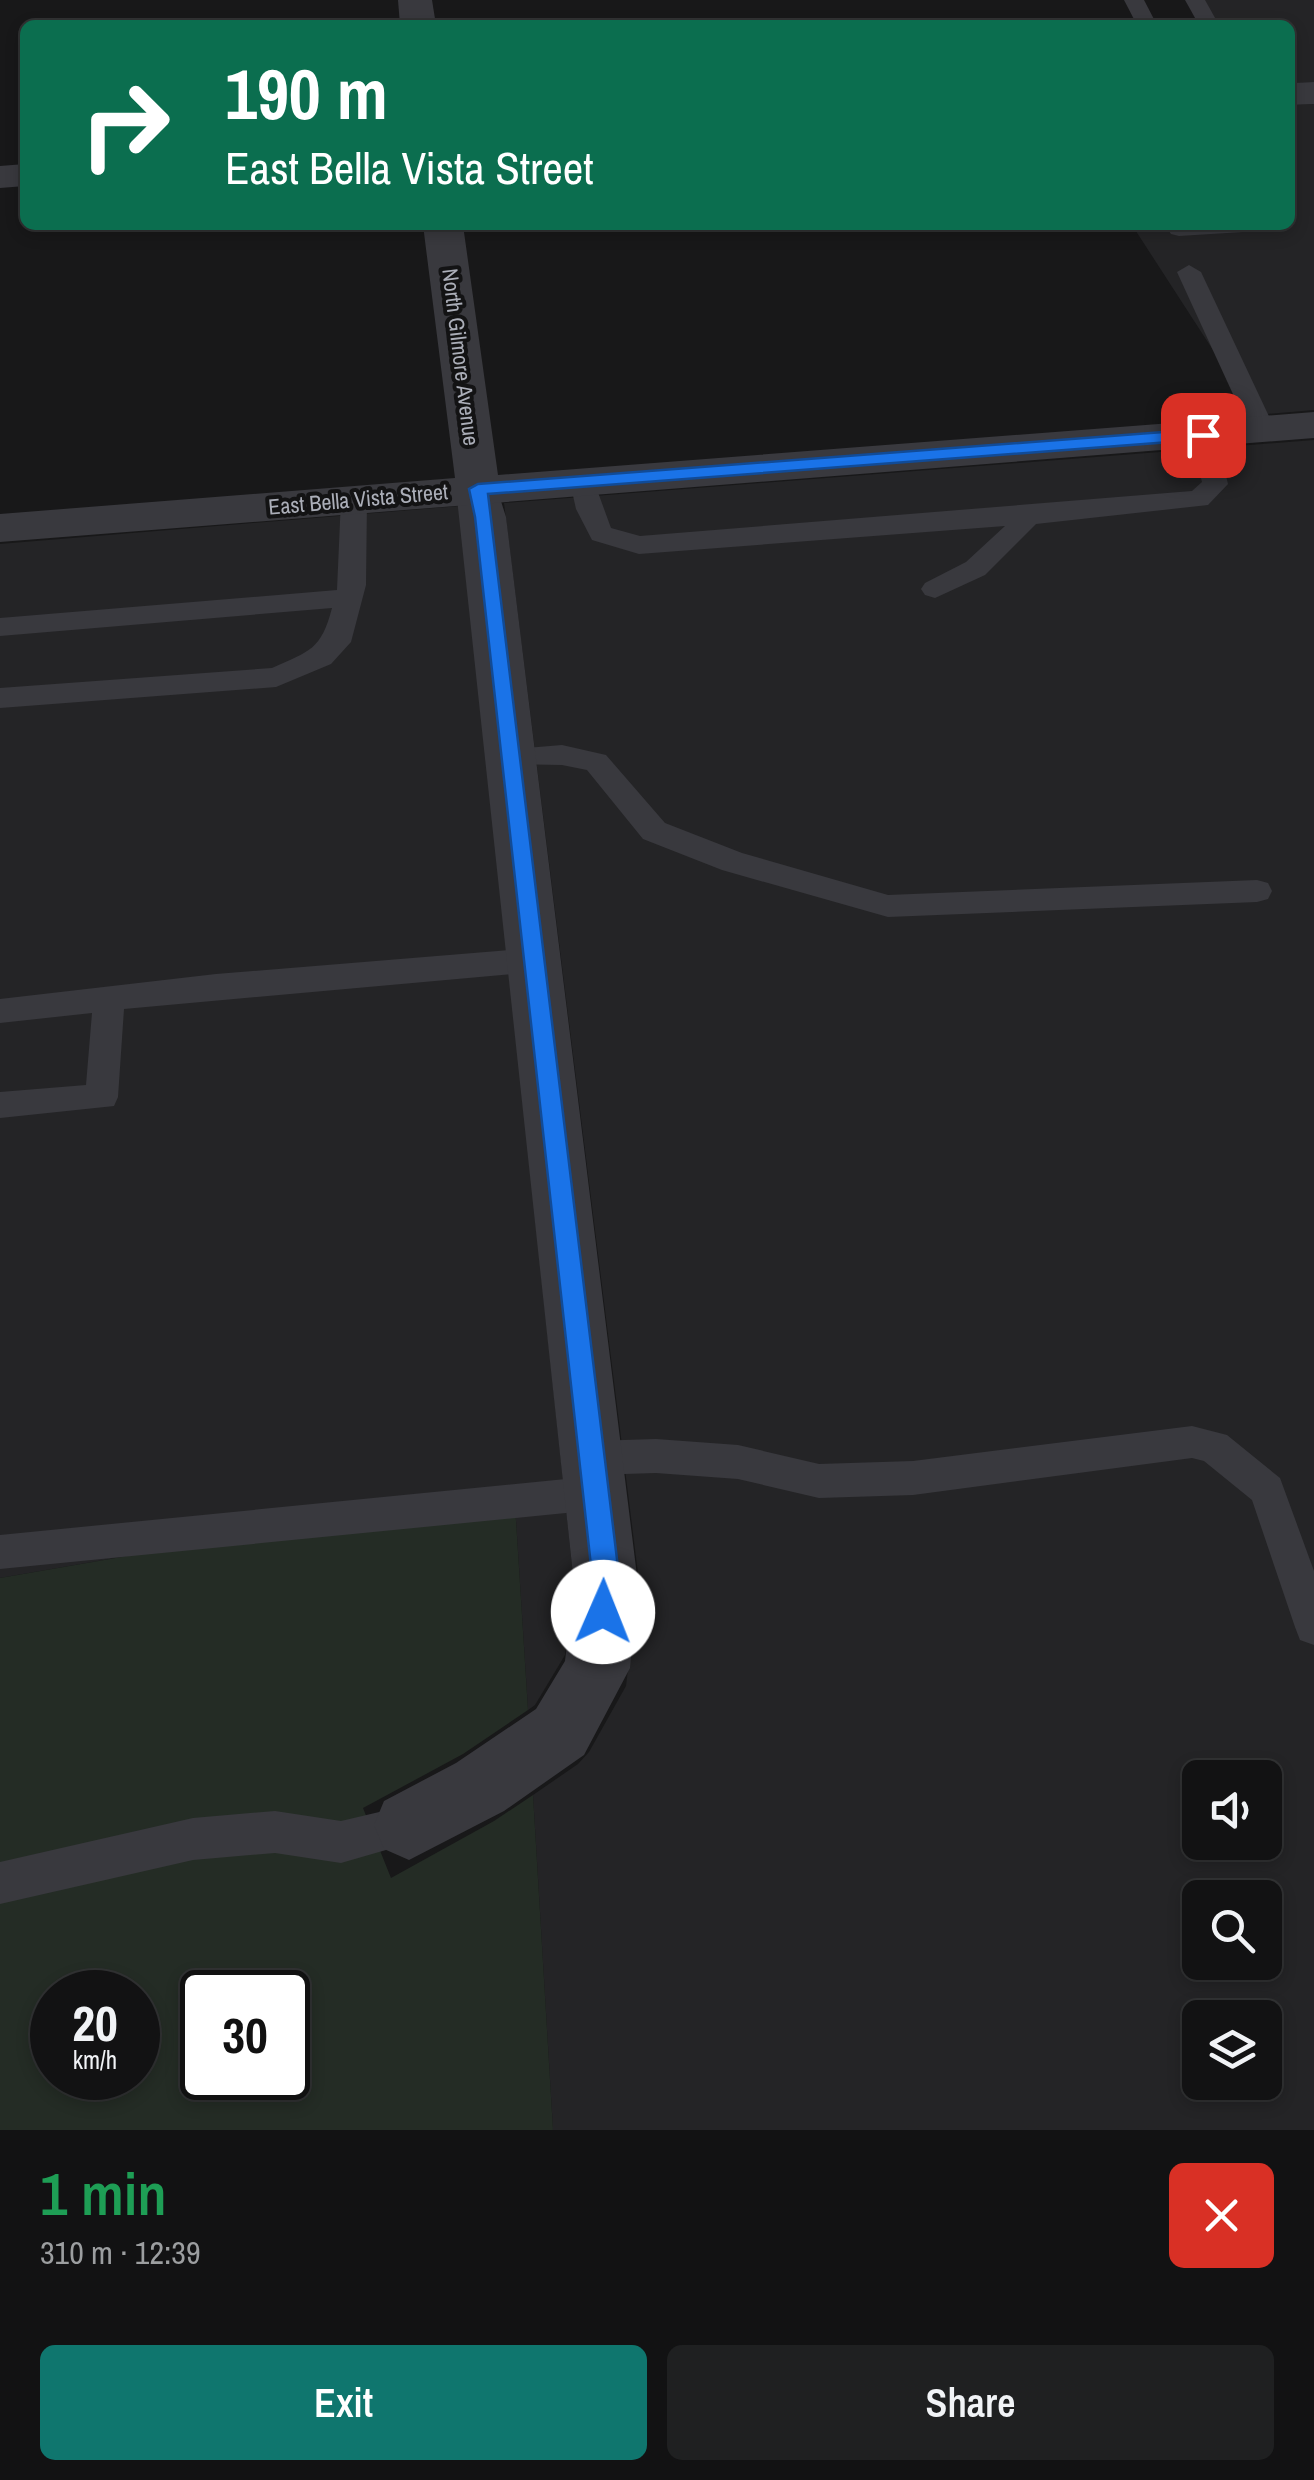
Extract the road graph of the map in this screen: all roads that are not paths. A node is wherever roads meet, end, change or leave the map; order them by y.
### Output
1 (444, 230) edge
2 (1189, 272) dead end
3 (1314, 425) edge
4 (1262, 429) junction
5 (1203, 435) junction
6 (583, 482) junction
7 (478, 489) junction
8 (354, 499) junction
9 (1028, 516) junction
10 (0, 528) edge
11 (935, 589) dead end
12 (349, 598) junction
13 (0, 627) edge
14 (0, 698) edge
15 (512, 757) junction
16 (1257, 891) dead end
17 (536, 960) junction
18 (109, 999) junction
19 (0, 1011) edge
20 (0, 1105) edge
21 (594, 1475) junction
22 (0, 1552) edge
23 (1314, 1627) edge
24 (408, 1825) joint
25 (0, 1883) edge

1 - 7 street, North Gilmore Avenue
2 - 4 lane
3 - 4 street, East Bella Vista Street
4 - 5 street, East Bella Vista Street
5 - 6 street, East Bella Vista Street
5 - 9 lane
6 - 7 street, East Bella Vista Street
6 - 9 lane
7 - 8 street, East Bella Vista Street
7 - 15 street, North Gilmore Avenue
8 - 10 street, East Bella Vista Street
8 - 12 lane
9 - 11 lane
12 - 13 lane
12 - 14 lane
15 - 16 lane
15 - 17 street, North Gilmore Avenue
17 - 18 lane
17 - 21 street, North Gilmore Avenue
18 - 19 lane
18 - 20 lane
21 - 22 lane
21 - 23 lane
21 - 24 street, North Gilmore Avenue
24 - 25 lane

